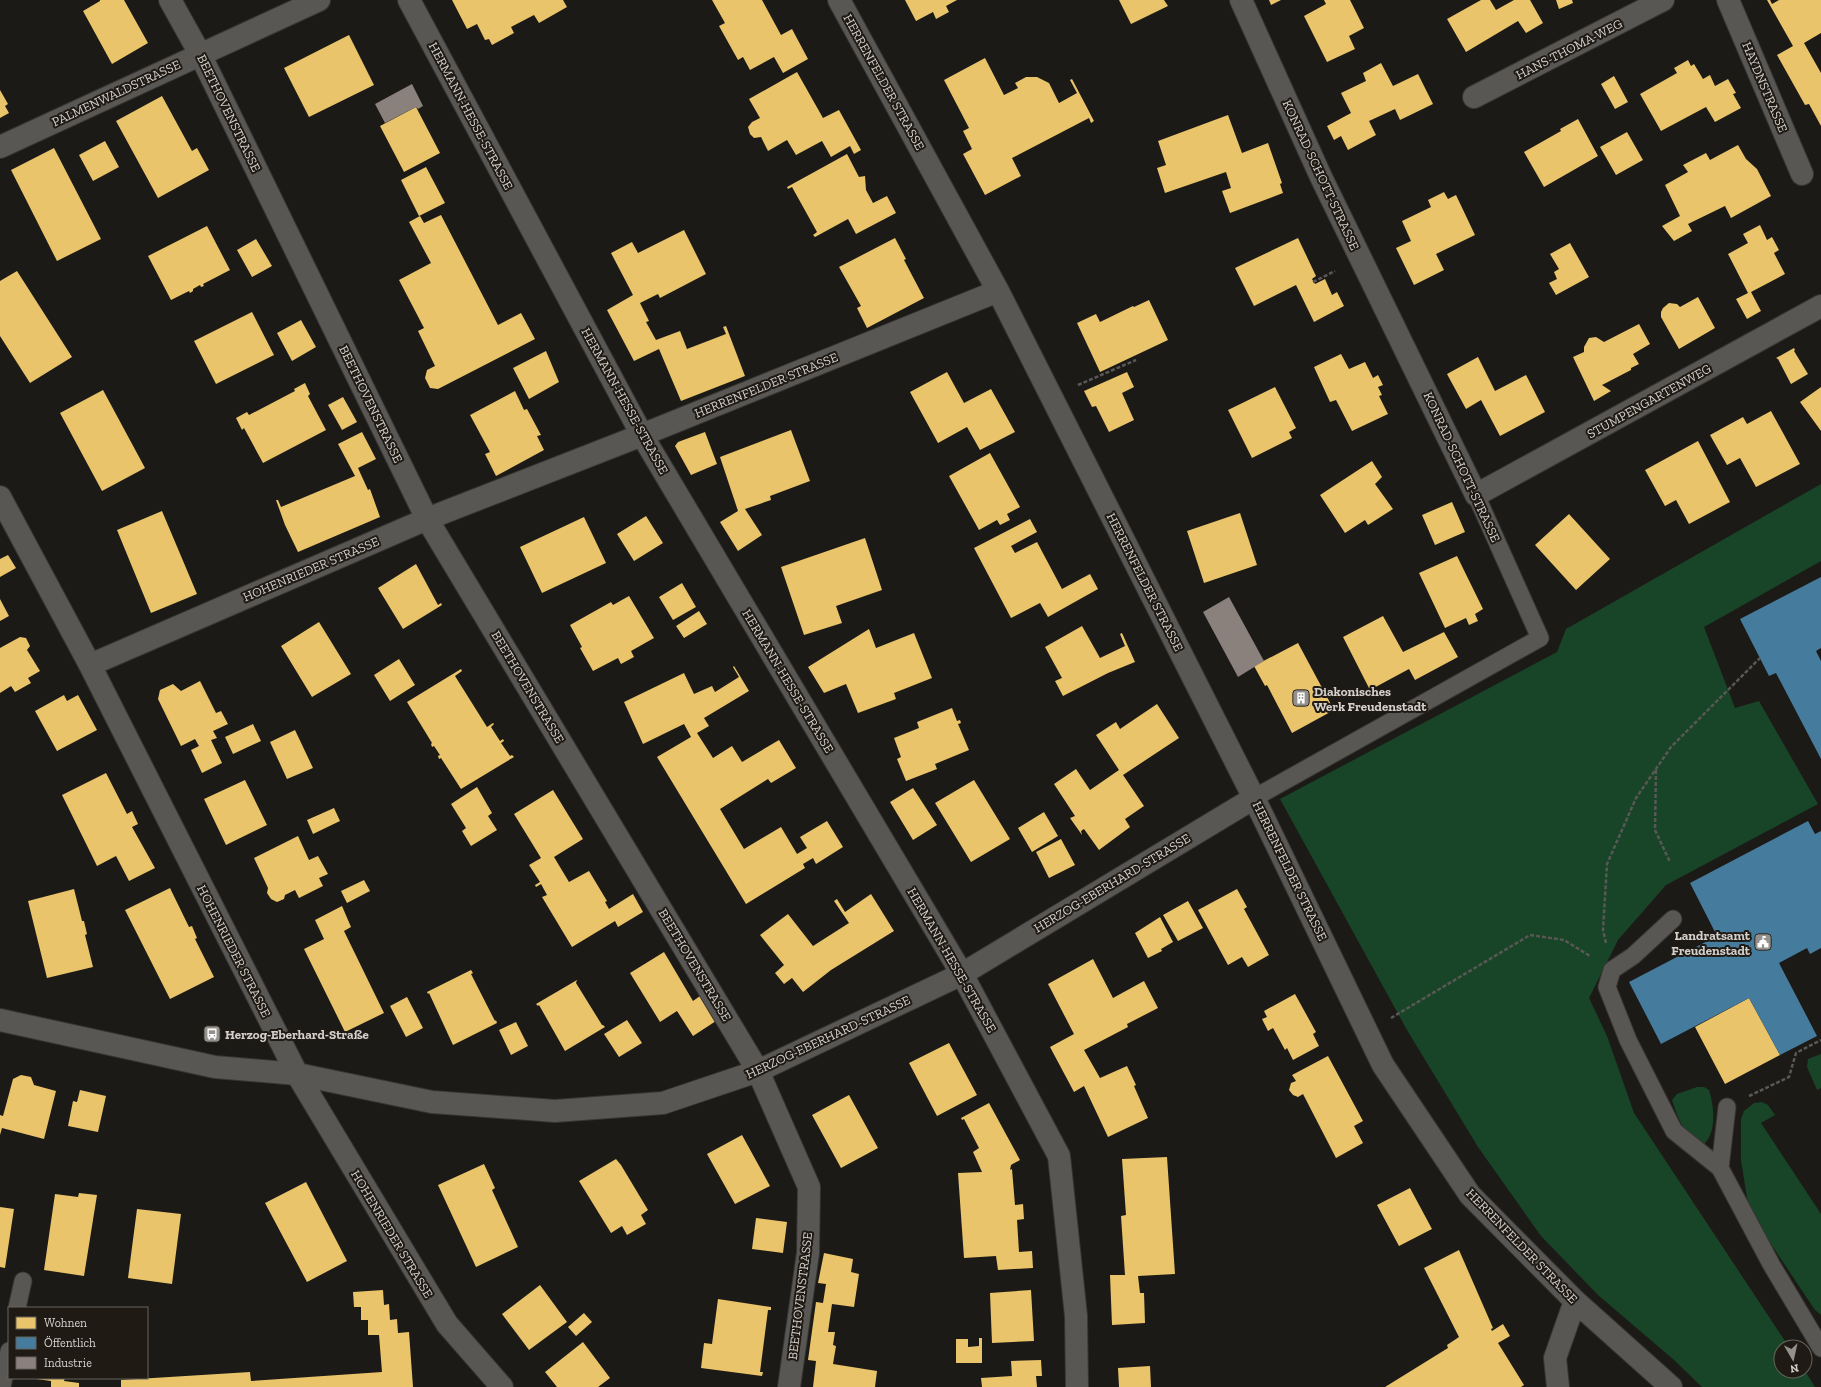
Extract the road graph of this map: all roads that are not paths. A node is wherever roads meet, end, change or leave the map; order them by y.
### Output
1 (170, 0) edge
2 (319, 0) edge
3 (410, 0) edge
4 (839, 0) edge
5 (1241, 0) edge
6 (1663, 0) edge
7 (1728, 0) edge
8 (200, 54) junction
9 (1474, 97) dead end
10 (0, 147) edge
11 (1802, 174) dead end
12 (998, 291) junction
13 (1821, 306) edge
14 (642, 435) junction
15 (534, 478) joint
16 (1476, 495) junction
17 (0, 497) edge
18 (427, 519) junction
19 (90, 664) junction
20 (1254, 798) junction
21 (1673, 919) dead end
22 (962, 974) junction
23 (0, 1020) edge
24 (758, 1071) junction
25 (297, 1074) junction
26 (1727, 1107) road end
27 (1720, 1168) junction
28 (23, 1281) dead end
29 (1575, 1300) junction
30 (17, 1307) edge
31 (1821, 1348) edge
32 (8, 1356) edge
33 (2, 1387) edge
34 (502, 1387) edge
35 (789, 1387) edge
36 (1077, 1387) edge
37 (1558, 1387) edge
38 (1671, 1387) edge

1 - 8 street, BEETHOVENSTRASSE
2 - 8 street, PALMENWALDSTRASSE
3 - 14 street, HERMANN-HESSE-STRASSE
4 - 12 street, HERRENFELDER STRASSE
5 - 16 street, KONRAD-SCHOTT-STRASSE
6 - 9 street, HANS-THOMA-WEG
7 - 11 street, HAYDNSTRASSE
8 - 10 street, PALMENWALDSTRASSE
8 - 18 street, BEETHOVENSTRASSE
12 - 14 street, HERRENFELDER STRASSE
12 - 20 street, HERRENFELDER STRASSE
13 - 16 street, STUMPENGARTENWEG
14 - 15 street, HERRENFELDER STRASSE
14 - 22 street, HERMANN-HESSE-STRASSE
15 - 18 street, HOHENRIEDER STRASSE
16 - 20 lane, KONRAD-SCHOTT-STRASSE
17 - 19 street, HOHENRIEDER STRASSE
18 - 19 street, HOHENRIEDER STRASSE
18 - 24 street, BEETHOVENSTRASSE
19 - 25 street, HOHENRIEDER STRASSE
20 - 22 street, HERZOG-EBERHARD-STRASSE
20 - 29 street, HERRENFELDER STRASSE
21 - 27 lane
22 - 24 street, HERZOG-EBERHARD-STRASSE
22 - 36 street, HERMANN-HESSE-STRASSE
23 - 25 street, HERZOG-EBERHARD-STRASSE
24 - 25 street, HERZOG-EBERHARD-STRASSE
24 - 35 street, BEETHOVENSTRASSE
25 - 34 street, HOHENRIEDER STRASSE
26 - 27 lane
27 - 31 lane
28 - 30 lane
29 - 37 street
29 - 38 street, HERRENFELDER STRASSE
32 - 33 lane

